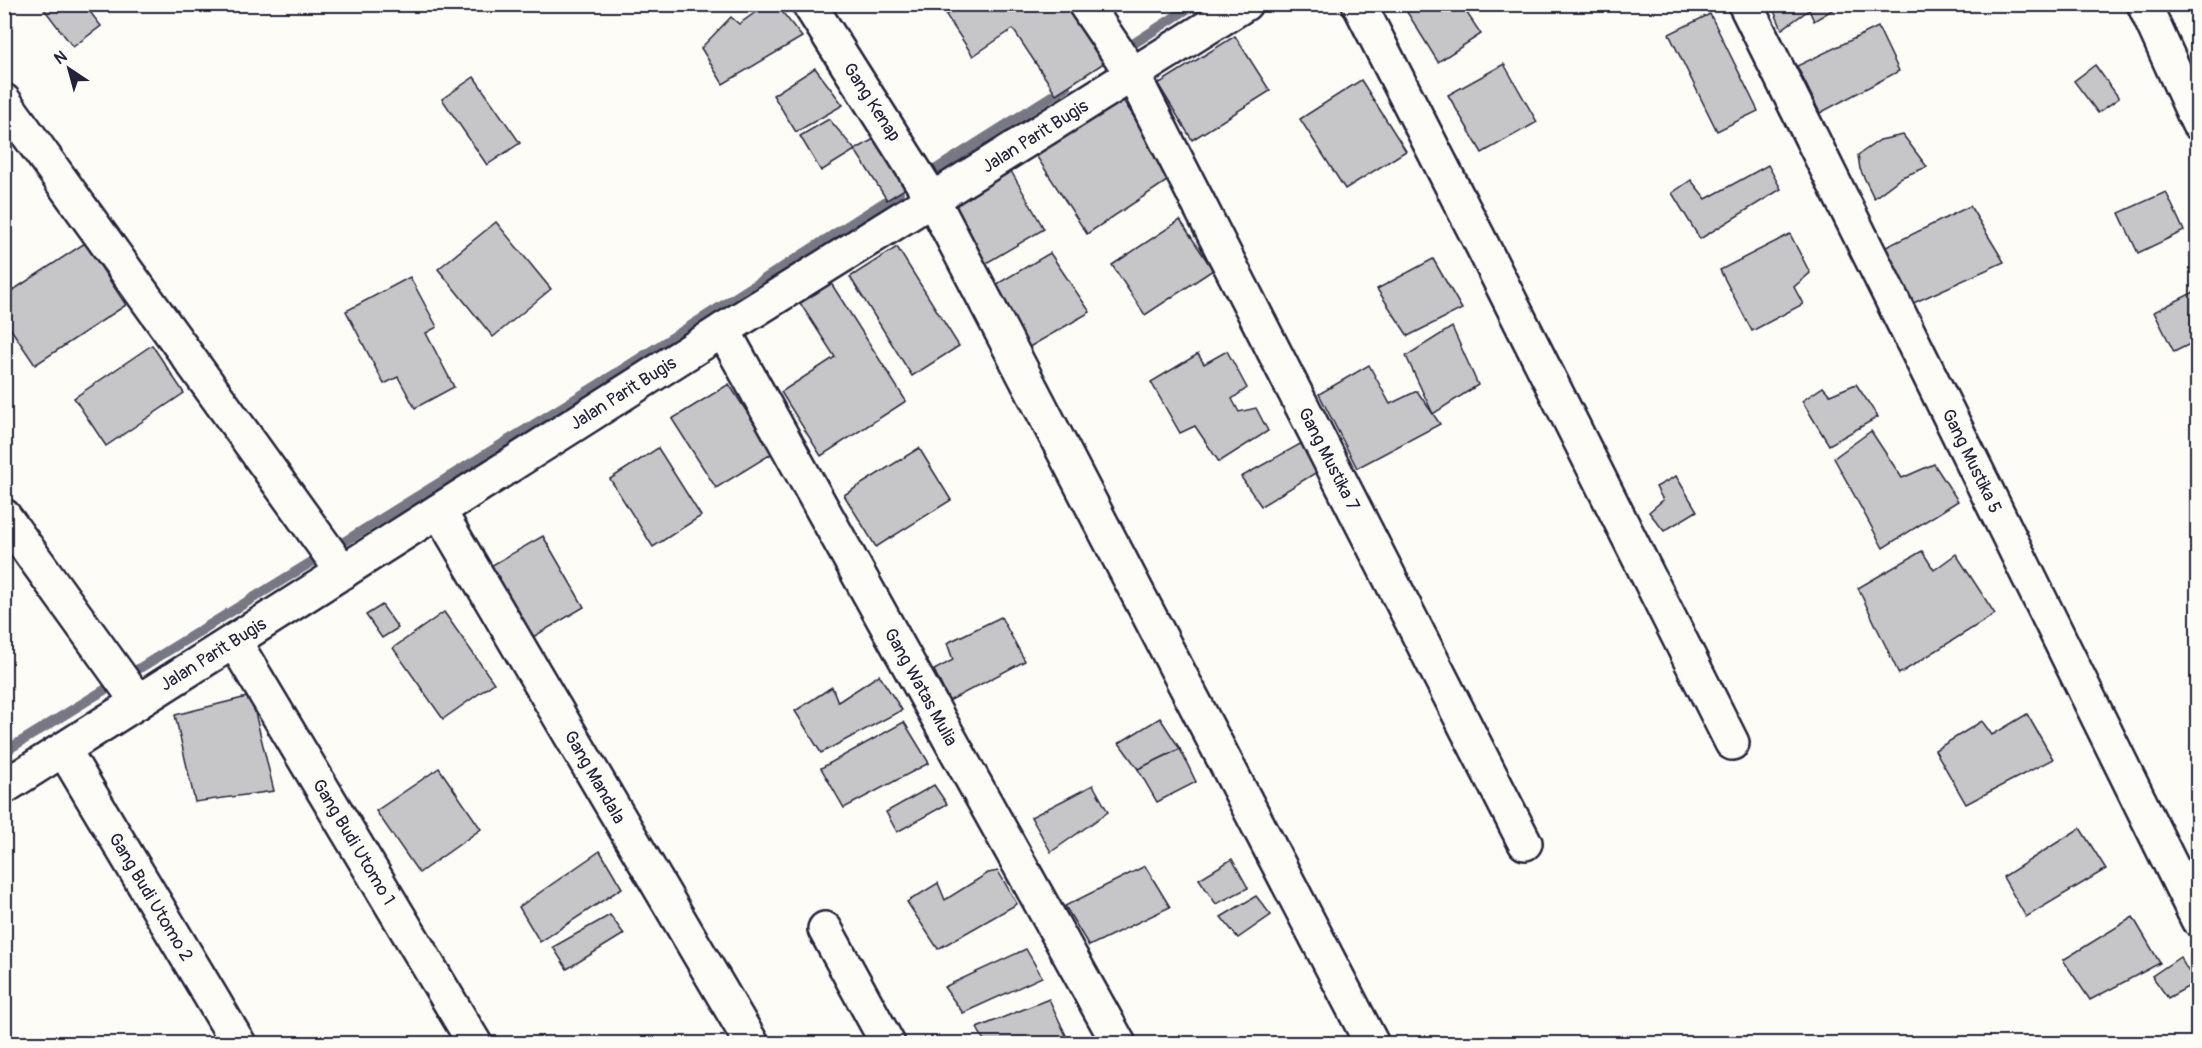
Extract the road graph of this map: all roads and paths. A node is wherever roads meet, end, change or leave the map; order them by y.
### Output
1 (809, 4) edge
2 (1085, 4) edge
3 (1245, 4) edge
4 (1359, 4) edge
5 (1745, 4) edge
6 (2144, 4) edge
7 (1122, 59) junction
8 (4, 101) edge
9 (2198, 123) edge
10 (932, 199) junction
11 (723, 330) junction
12 (439, 511) junction
13 (4, 516) edge
14 (343, 572) junction
15 (234, 641) junction
16 (138, 702) junction
17 (1732, 743) dead end
18 (64, 750) junction
19 (4, 787) edge
20 (1525, 843) dead end
21 (2198, 920) edge
22 (825, 929) dead end
23 (239, 1044) edge
24 (475, 1044) edge
25 (752, 1044) edge
26 (888, 1044) edge
27 (1119, 1044) edge
28 (1372, 1044) edge

1 - 10 street, Gang Kenap
2 - 7 street, Gang Mustika 7
3 - 7 street, Jalan Parit Bugis
4 - 17 street
5 - 21 street, Gang Mustika 5
6 - 9 street
7 - 10 street, Jalan Parit Bugis
7 - 20 street, Gang Mustika 7
8 - 14 street
10 - 11 street, Jalan Parit Bugis
10 - 28 street, Gang Kenap
11 - 12 street, Jalan Parit Bugis
11 - 27 street, Gang Watas Mulia
12 - 14 street, Jalan Parit Bugis
12 - 25 street, Gang Mandala
13 - 16 street
14 - 15 street, Jalan Parit Bugis
15 - 16 street, Jalan Parit Bugis
15 - 24 street, Gang Budi Utomo 1
16 - 18 street, Jalan Parit Bugis
18 - 19 street, Jalan Parit Bugis
18 - 23 street, Gang Budi Utomo 2
22 - 26 street

